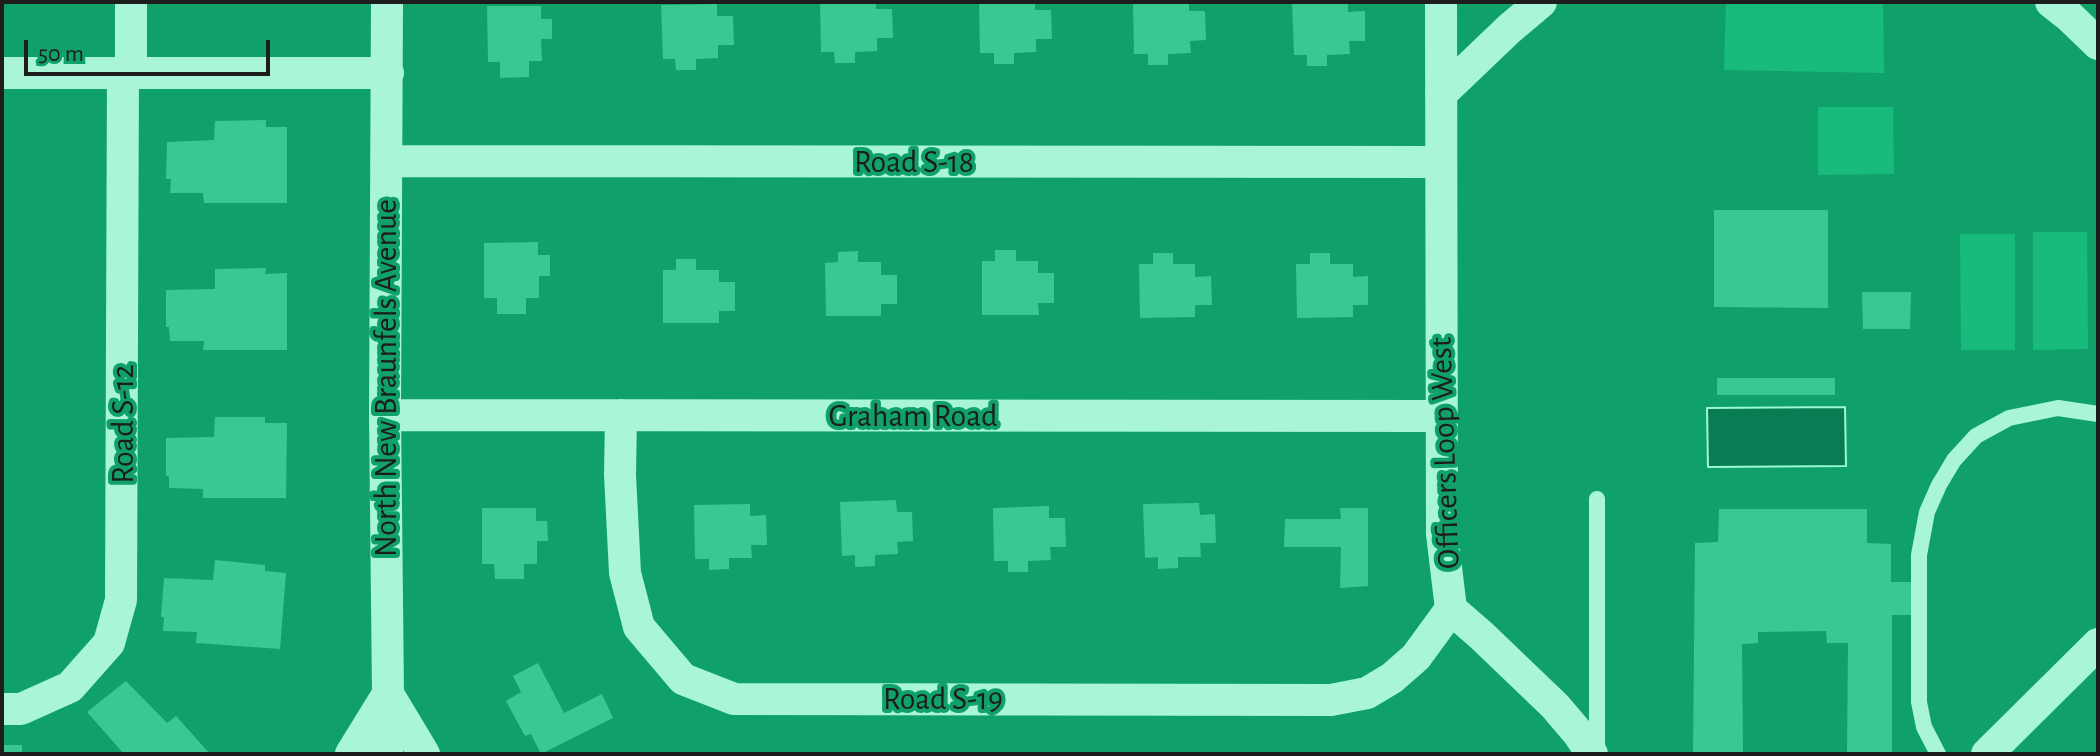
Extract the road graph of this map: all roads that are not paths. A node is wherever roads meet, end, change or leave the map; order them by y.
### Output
1 (131, 2) edge
2 (387, 2) edge
3 (1441, 2) edge
4 (1541, 2) edge
5 (2051, 2) edge
6 (2098, 44) edge
7 (127, 72) junction
8 (2, 73) edge
9 (388, 73) junction
10 (1441, 94) junction
11 (386, 161) junction
12 (1441, 162) junction
13 (2098, 414) edge
14 (385, 415) junction
15 (621, 415) junction
16 (1441, 416) junction
17 (1597, 499) dead end
18 (1451, 609) junction
19 (2098, 644) edge
20 (388, 694) junction
21 (2, 709) edge
22 (351, 754) edge
23 (387, 754) edge
24 (424, 754) edge
25 (1595, 754) edge
26 (1938, 754) edge
27 (1987, 754) edge

1 - 7 street, Road S-12
2 - 9 street, North New Braunfels Avenue
3 - 10 street, Officers Loop West
4 - 10 street
5 - 6 street
7 - 8 street
7 - 9 street
7 - 21 street, Road S-12
9 - 11 street, North New Braunfels Avenue
10 - 12 street, Officers Loop West
11 - 12 street, Road S-18
11 - 14 street, North New Braunfels Avenue
12 - 16 street, Officers Loop West
13 - 26 lane
14 - 15 street, Graham Road
14 - 20 street, North New Braunfels Avenue
15 - 16 street, Graham Road
15 - 18 street, Road S-19
16 - 18 street, Officers Loop West
17 - 25 lane
18 - 25 street, Officers Loop West
19 - 27 street
20 - 22 street
20 - 23 street, North New Braunfels Avenue
20 - 24 street

